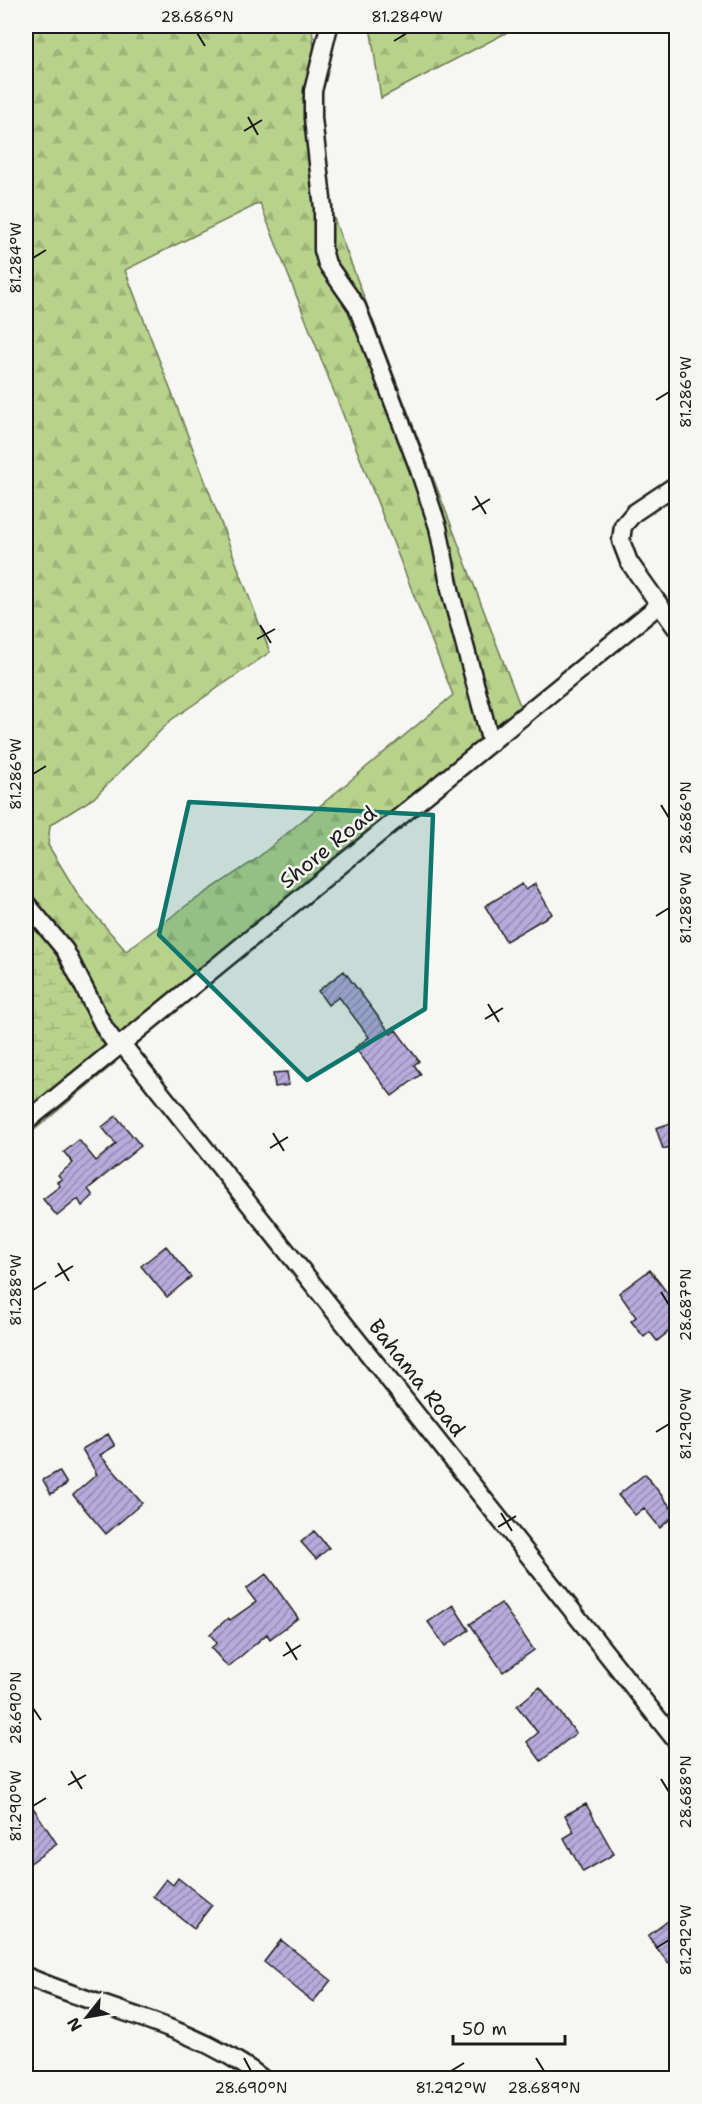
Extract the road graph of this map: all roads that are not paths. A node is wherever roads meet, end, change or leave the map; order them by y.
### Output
1 (329, 26) edge
2 (676, 485) edge
3 (659, 605) junction
4 (676, 628) edge
5 (491, 742) junction
6 (26, 903) edge
7 (120, 1046) junction
8 (26, 1122) edge
9 (676, 1741) edge
10 (26, 1976) edge
11 (262, 2079) edge

1 - 5 street
2 - 3 street
3 - 4 street
3 - 5 street, Shore Road
5 - 7 street, Shore Road
6 - 7 street, Bahama Road
7 - 8 street, Shore Road
7 - 9 street, Bahama Road
10 - 11 street

